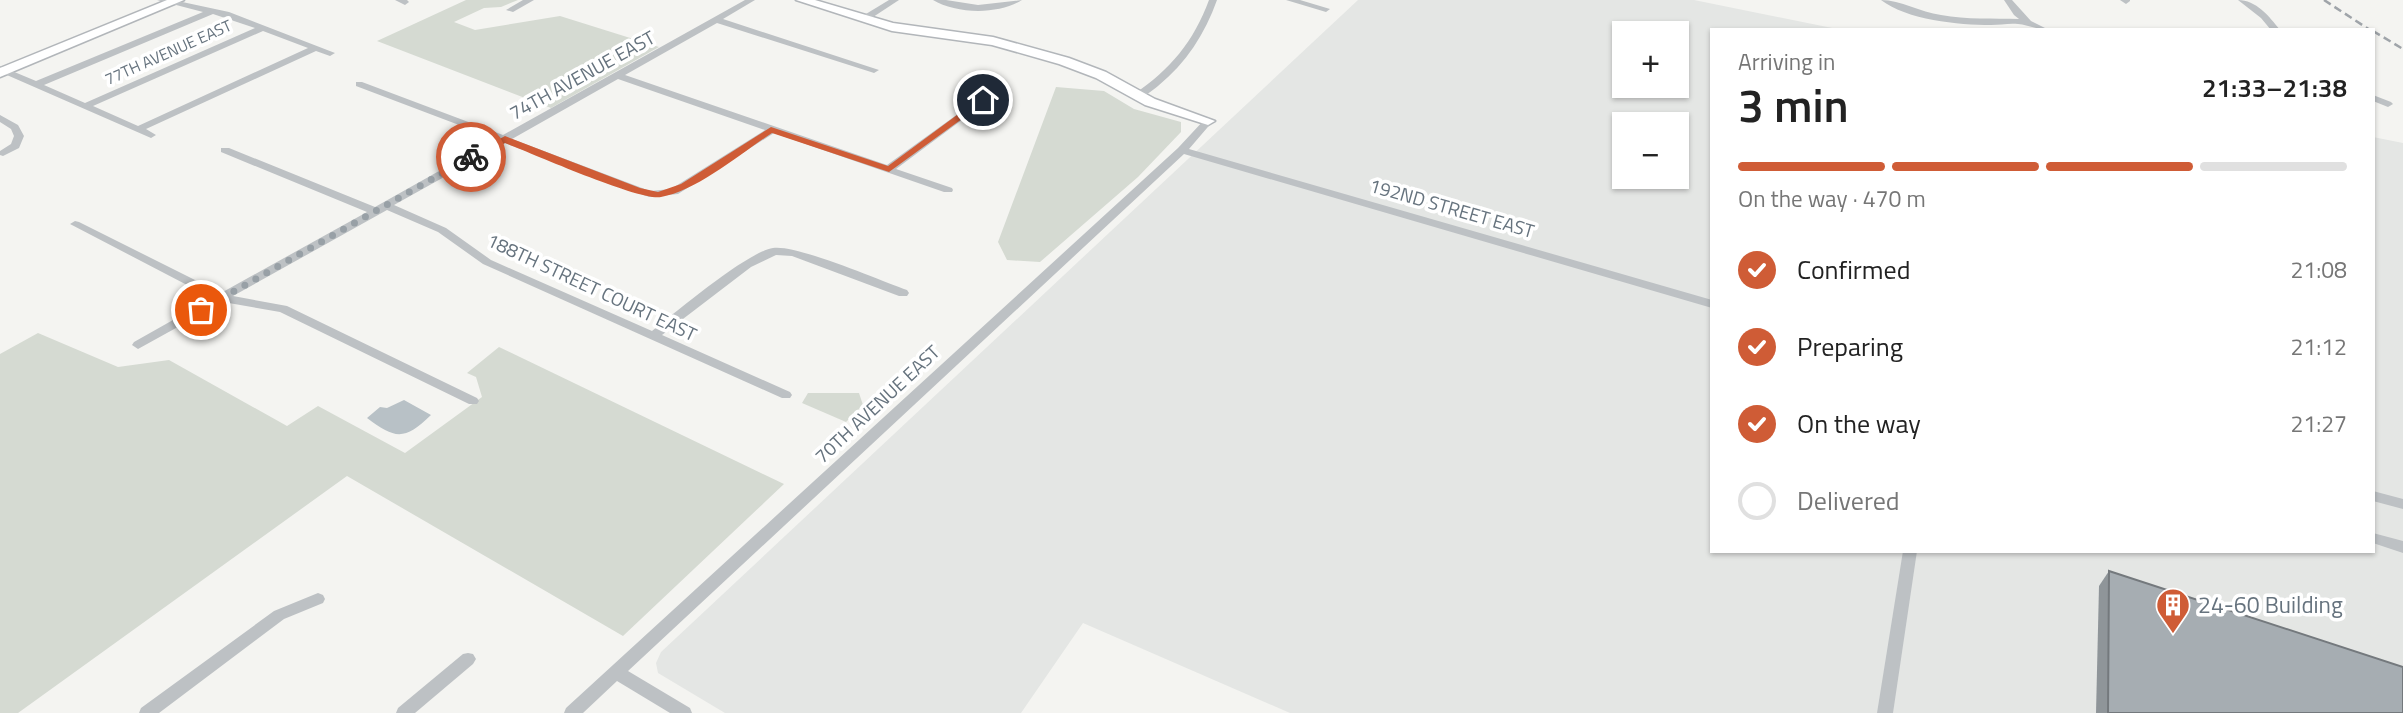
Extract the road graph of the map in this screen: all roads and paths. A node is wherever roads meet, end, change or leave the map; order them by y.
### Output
1 (530, 0) edge
2 (751, 0) edge
3 (802, 0) edge
4 (895, 0) edge
5 (937, 0) edge
6 (1018, 0) edge
7 (1213, 0) edge
8 (1290, 0) edge
9 (1885, 0) edge
10 (2008, 0) edge
11 (2242, 0) edge
12 (170, 1) edge
13 (1326, 9) dead end
14 (212, 10) junction
15 (510, 10) dead end
16 (864, 19) junction
17 (716, 20) junction
18 (2027, 20) junction
19 (262, 28) junction
20 (2041, 28) edge
21 (2274, 28) edge
22 (315, 48) junction
23 (330, 53) dead end
24 (874, 70) dead end
25 (2, 71) edge
26 (617, 75) junction
27 (38, 84) junction
28 (359, 84) dead end
29 (1137, 96) junction
30 (2375, 99) edge
31 (983, 100) dead end
32 (2388, 104) dead end
33 (86, 106) junction
34 (0, 118) edge
35 (1208, 121) joint
36 (139, 129) junction
37 (771, 130) junction
38 (151, 135) dead end
39 (505, 139) junction
40 (225, 150) dead end
41 (1182, 150) junction
42 (3, 153) dead end
43 (889, 169) junction
44 (948, 190) dead end
45 (380, 208) junction
46 (75, 224) dead end
47 (902, 293) dead end
48 (221, 298) junction
49 (1710, 302) edge
50 (654, 335) junction
51 (138, 345) dead end
52 (786, 395) dead end
53 (473, 401) dead end
54 (2375, 497) edge
55 (2403, 505) edge
56 (2375, 539) edge
57 (2403, 547) edge
58 (1910, 553) edge
59 (317, 599) dead end
60 (468, 659) dead end
61 (616, 673) junction
62 (147, 713) edge
63 (404, 713) edge
64 (572, 713) edge
65 (684, 713) edge
66 (1885, 713) edge

1 - 15 street
2 - 17 street, 74TH AVENUE EAST
3 - 16 street
4 - 16 street
5 - 6 street
7 - 29 street
8 - 13 street
9 - 18 street
10 - 18 street
11 - 21 street
12 - 14 street
12 - 25 street
14 - 19 street
14 - 27 street
16 - 29 street
17 - 24 street
17 - 26 street, 74TH AVENUE EAST
18 - 20 street
19 - 22 street
19 - 33 street, 77TH AVENUE EAST
22 - 23 street
22 - 36 street
25 - 27 street
26 - 37 street
26 - 39 street, 74TH AVENUE EAST
27 - 33 street
28 - 39 street
29 - 35 street
30 - 32 street
31 - 43 street
33 - 36 street
34 - 42 street
35 - 41 street, 70TH AVENUE EAST
36 - 38 street
37 - 39 street
37 - 43 street
39 - 45 street, 74TH AVENUE EAST
40 - 45 street, 188TH STREET COURT EAST
41 - 49 street, 192ND STREET EAST
41 - 61 street, 70TH AVENUE EAST
43 - 44 street
45 - 48 street, 74TH AVENUE EAST
45 - 50 street, 188TH STREET COURT EAST
46 - 48 street
47 - 50 street
48 - 51 street, 74TH AVENUE EAST
48 - 53 street
50 - 52 street, 188TH STREET COURT EAST
54 - 55 street
56 - 57 street
58 - 66 street
59 - 62 street
60 - 63 street
61 - 64 street, 70TH AVENUE EAST
61 - 65 street

